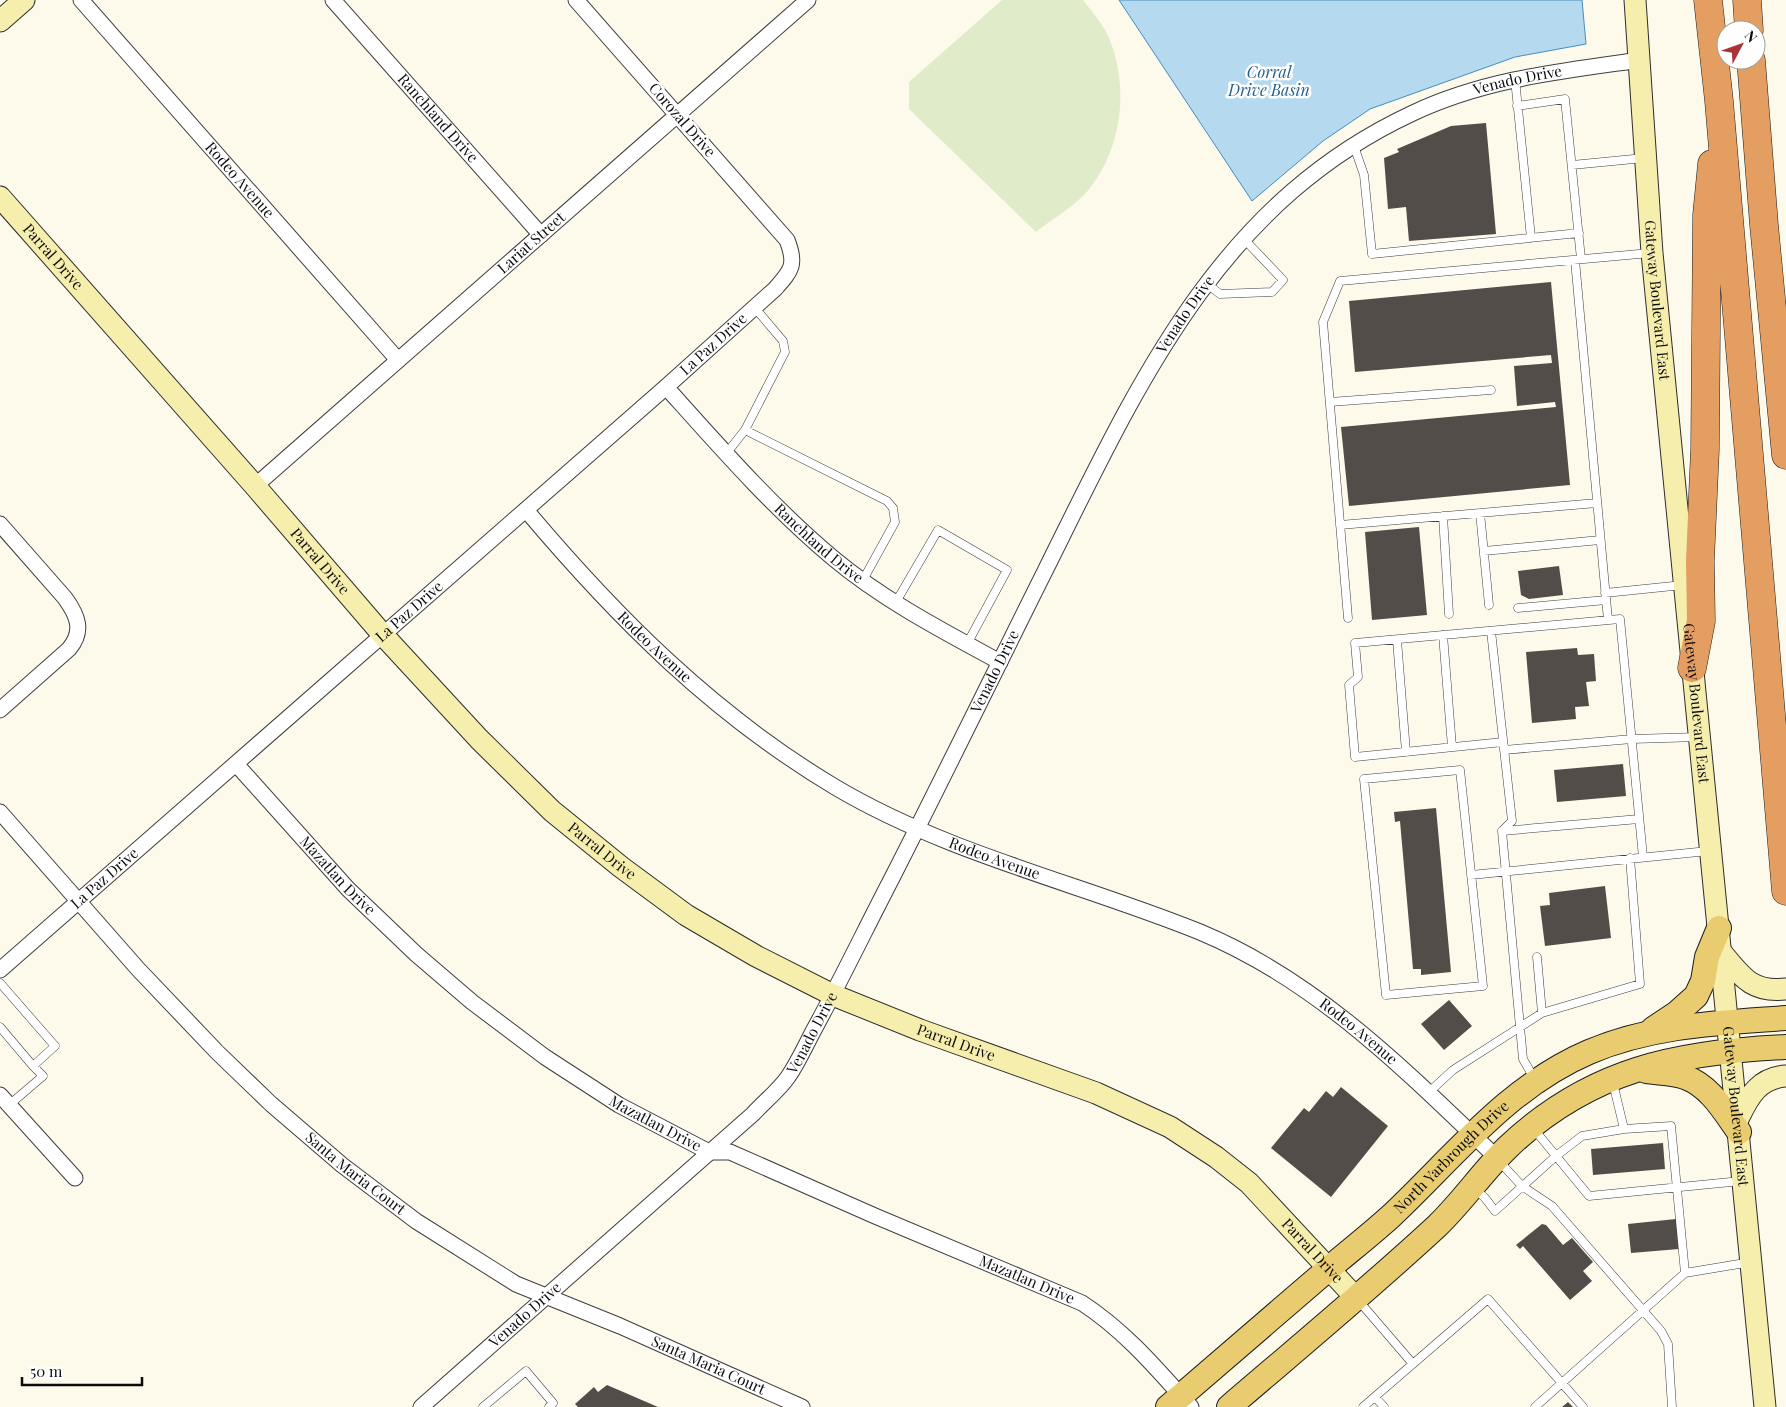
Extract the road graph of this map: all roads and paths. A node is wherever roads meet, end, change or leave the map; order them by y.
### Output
1 (24, 0) edge
2 (81, 0) edge
3 (333, 0) edge
4 (576, 0) edge
5 (808, 0) edge
6 (1635, 0) edge
7 (1708, 0) edge
8 (1747, 0) edge
9 (1748, 20) edge
10 (0, 21) edge
11 (1640, 60) junction
12 (1752, 70) edge
13 (1515, 79) junction
14 (1719, 101) junction
15 (1517, 106) junction
16 (678, 116) junction
17 (1354, 146) junction
18 (1646, 158) junction
19 (1572, 165) junction
20 (0, 196) edge
21 (1764, 225) junction
22 (1579, 233) junction
23 (541, 235) junction
24 (1243, 238) junction
25 (1531, 238) junction
26 (787, 240) joint
27 (1652, 253) junction
28 (1578, 260) junction
29 (1206, 282) junction
30 (1786, 307) edge
31 (755, 308) junction
32 (398, 360) junction
33 (666, 387) junction
34 (1491, 390) dead end
35 (1330, 402) junction
36 (745, 430) junction
37 (726, 454) junction
38 (1786, 455) edge
39 (255, 486) junction
40 (1597, 503) junction
41 (526, 510) junction
42 (1480, 513) junction
43 (1442, 516) junction
44 (0, 524) edge
45 (1340, 525) junction
46 (1600, 540) junction
47 (1484, 551) junction
48 (862, 580) junction
49 (1684, 585) junction
50 (1605, 596) junction
51 (896, 602) junction
52 (1489, 605) dead end
53 (1518, 608) dead end
54 (1449, 614) dead end
55 (1348, 618) dead end
56 (1608, 620) junction
57 (1491, 631) junction
58 (383, 635) junction
59 (1443, 635) junction
60 (1397, 640) junction
61 (967, 644) junction
62 (1000, 662) junction
63 (1692, 668) junction
64 (0, 710) edge
65 (1699, 737) junction
66 (1632, 739) junction
67 (1503, 742) junction
68 (1452, 747) junction
69 (1504, 750) junction
70 (1406, 752) junction
71 (236, 764) junction
72 (0, 812) edge
73 (1639, 819) junction
74 (917, 829) junction
75 (1502, 831) junction
76 (1710, 851) junction
77 (1643, 857) junction
78 (1630, 858) junction
79 (1506, 871) junction
80 (1471, 875) junction
81 (1786, 891) edge
82 (80, 901) junction
83 (1719, 928) junction
84 (1722, 953) junction
85 (1537, 957) dead end
86 (0, 970) edge
87 (0, 983) edge
88 (1786, 989) edge
89 (833, 995) junction
90 (1542, 1013) junction
91 (1786, 1018) edge
92 (1728, 1022) junction
93 (0, 1027) edge
94 (1520, 1027) junction
95 (1646, 1033) junction
96 (1786, 1047) edge
97 (1731, 1050) junction
98 (33, 1066) junction
99 (1634, 1070) junction
100 (1786, 1076) edge
101 (1612, 1078) junction
102 (1536, 1081) junction
103 (1428, 1093) junction
104 (5, 1100) edge
105 (1739, 1125) junction
106 (1531, 1127) junction
107 (1624, 1130) junction
108 (1472, 1134) junction
109 (709, 1152) junction
110 (1556, 1156) junction
111 (1497, 1158) junction
112 (75, 1178) dead end
113 (1743, 1181) junction
114 (1522, 1186) junction
115 (1676, 1186) junction
116 (1473, 1187) junction
117 (1753, 1262) junction
118 (1330, 1268) junction
119 (1685, 1272) junction
120 (548, 1297) junction
121 (1356, 1298) junction
122 (1644, 1311) junction
123 (1413, 1364) junction
124 (1562, 1383) junction
125 (1375, 1397) junction
126 (1180, 1403) edge
127 (421, 1407) edge
128 (483, 1407) edge
129 (549, 1407) edge
130 (802, 1407) edge
131 (1229, 1407) edge
132 (1363, 1407) edge
133 (1384, 1407) edge
134 (1535, 1407) edge
135 (1583, 1407) edge
136 (1672, 1407) edge
137 (1766, 1407) edge

1 - 10 street
2 - 32 street, Rodeo Avenue
3 - 23 street, Ranchland Drive
4 - 16 street, Corozal Drive
5 - 16 street, Lariat Street
6 - 11 street, Gateway Boulevard East
7 - 14 highway
8 - 9 highway
11 - 13 street, Venado Drive
11 - 18 street, Gateway Boulevard East
12 - 21 highway
13 - 15 lane
13 - 17 street, Venado Drive
14 - 63 highway
14 - 81 highway
15 - 19 lane
15 - 25 lane
16 - 23 street, Lariat Street
16 - 26 street, Corozal Drive
17 - 24 street, Venado Drive
17 - 25 lane
18 - 19 lane
18 - 27 street, Gateway Boulevard East
19 - 22 lane
20 - 39 street, Parral Drive
21 - 30 highway
21 - 38 highway
22 - 25 lane
22 - 28 lane
23 - 32 street, Lariat Street
24 - 29 street, Venado Drive
24 - 29 lane
26 - 31 street, La Paz Drive
27 - 28 lane
27 - 49 street, Gateway Boulevard East
28 - 35 lane
28 - 40 lane
29 - 62 street, Venado Drive
31 - 33 street, La Paz Drive
31 - 36 lane
32 - 39 street, Lariat Street
33 - 37 street, Ranchland Drive
33 - 41 street, La Paz Drive
34 - 35 lane
35 - 45 lane
36 - 37 lane
36 - 48 lane
37 - 48 street, Ranchland Drive
39 - 58 street, Parral Drive
40 - 42 lane
40 - 46 lane
41 - 58 street, La Paz Drive
41 - 74 street, Rodeo Avenue
42 - 43 lane
42 - 47 lane
43 - 45 lane
43 - 54 lane
44 - 64 street
45 - 55 lane
46 - 47 lane
46 - 50 lane
47 - 52 lane
48 - 51 street, Ranchland Drive
49 - 50 lane
49 - 63 street, Gateway Boulevard East
50 - 53 lane
50 - 56 lane
51 - 61 street, Ranchland Drive
51 - 61 lane
56 - 57 lane
56 - 66 lane
57 - 59 lane
57 - 67 lane
58 - 71 street, La Paz Drive
58 - 89 street, Parral Drive
59 - 60 lane
59 - 68 lane
60 - 70 lane
60 - 70 lane
61 - 62 street, Ranchland Drive
62 - 74 street, Venado Drive
63 - 65 street, Gateway Boulevard East
65 - 66 lane
65 - 76 street, Gateway Boulevard East
66 - 69 lane
66 - 73 lane
67 - 68 lane
67 - 69 lane
68 - 70 lane
69 - 75 lane
71 - 82 street, La Paz Drive
71 - 109 street, Mazatlan Drive
72 - 82 street, Santa Maria Court
73 - 75 lane
73 - 77 lane
74 - 89 street, Venado Drive
74 - 103 street, Rodeo Avenue
75 - 79 lane
76 - 77 lane
76 - 83 street, Gateway Boulevard East
77 - 78 lane
78 - 79 lane
78 - 90 lane
79 - 80 lane
79 - 94 lane
80 - 80 lane
82 - 86 street, La Paz Drive
82 - 120 street, Santa Maria Court
83 - 84 street, Gateway Boulevard East
83 - 95 main road
84 - 88 street
84 - 92 street, Gateway Boulevard East
85 - 90 lane
87 - 98 lane
89 - 109 street, Venado Drive
89 - 118 street, Parral Drive
90 - 94 lane
91 - 92 main road, North Yarbrough Drive
92 - 95 main road, North Yarbrough Drive
92 - 97 street, Gateway Boulevard East
93 - 98 lane
94 - 102 lane
94 - 103 lane
95 - 102 main road, North Yarbrough Drive
96 - 97 main road
97 - 99 main road
97 - 105 street, Gateway Boulevard East
98 - 104 lane
99 - 101 main road
99 - 105 main road
100 - 105 street
101 - 106 main road
101 - 107 lane
102 - 108 main road, North Yarbrough Drive
103 - 108 street, Rodeo Avenue
104 - 112 street
105 - 113 street, Gateway Boulevard East
106 - 110 lane
106 - 111 main road
107 - 110 lane
107 - 115 lane
108 - 111 street, Rodeo Avenue
108 - 118 main road, North Yarbrough Drive
109 - 120 street, Venado Drive
109 - 126 street, Mazatlan Drive
110 - 114 lane
110 - 115 lane
111 - 114 lane
111 - 116 main road
113 - 115 lane
113 - 117 street, Gateway Boulevard East
114 - 116 lane
114 - 122 lane
115 - 119 lane
116 - 121 main road
117 - 119 lane
117 - 137 street, Gateway Boulevard East
118 - 121 street, Parral Drive
118 - 126 main road, North Yarbrough Drive
119 - 122 lane
120 - 127 street, Venado Drive
120 - 130 street, Santa Maria Court
121 - 123 lane
121 - 131 main road
122 - 124 lane
122 - 136 lane
123 - 124 lane
123 - 125 lane
124 - 134 lane
124 - 135 lane
125 - 132 lane
125 - 133 lane
128 - 129 lane

